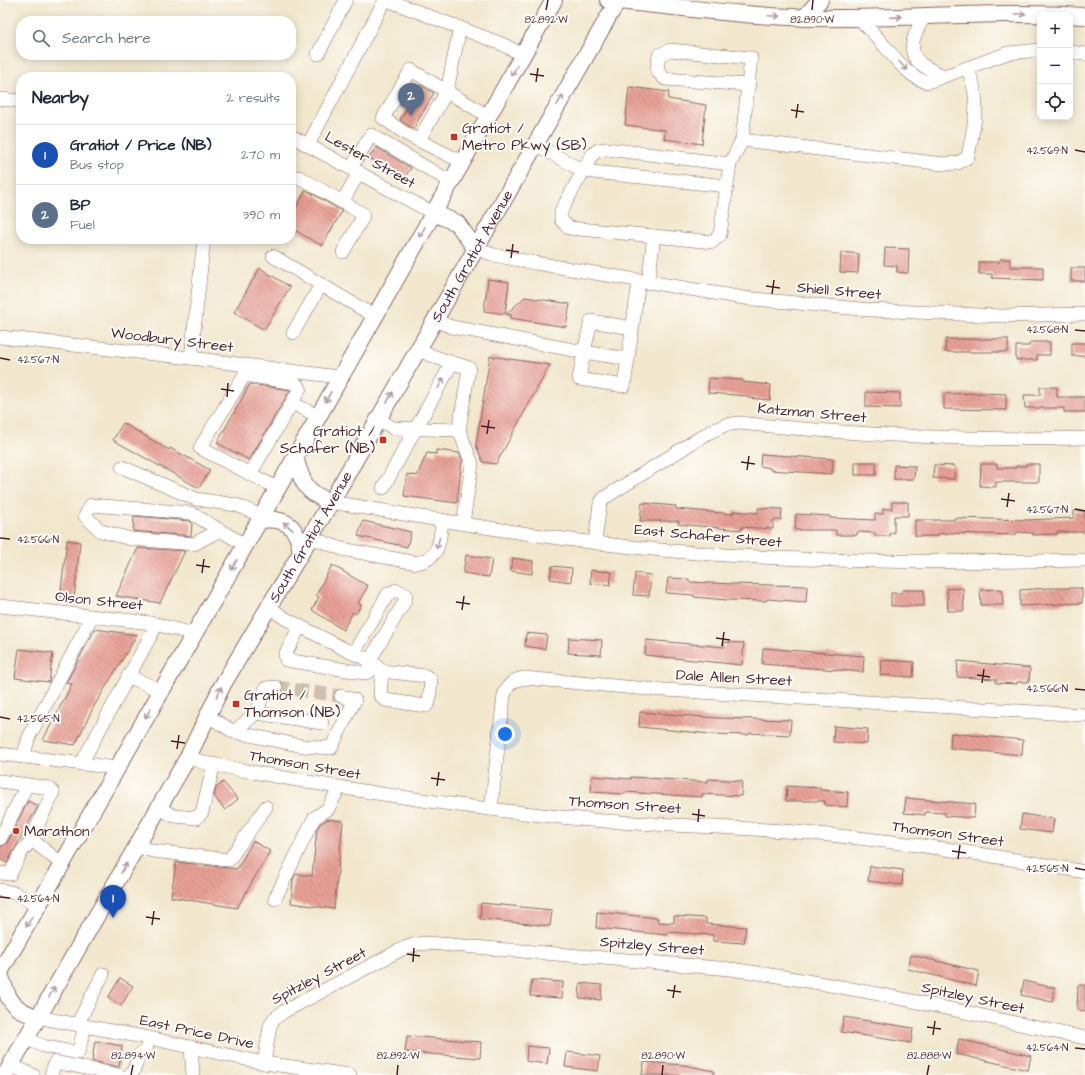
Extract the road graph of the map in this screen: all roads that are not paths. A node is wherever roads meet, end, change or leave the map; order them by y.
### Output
1 (346, 0) edge
2 (386, 0) edge
3 (554, 0) edge
4 (614, 0) edge
5 (820, 0) edge
6 (925, 16) junction
7 (1085, 16) edge
8 (804, 18) junction
9 (857, 18) junction
10 (460, 28) junction
11 (1037, 50) edge
12 (1073, 52) edge
13 (318, 54) dead end
14 (1085, 54) edge
15 (523, 55) junction
16 (968, 69) junction
17 (943, 76) junction
18 (749, 86) junction
19 (447, 92) junction
20 (0, 99) edge
21 (16, 101) edge
22 (488, 116) junction
23 (296, 138) edge
24 (420, 140) junction
25 (742, 140) junction
26 (308, 144) junction
27 (535, 144) junction
28 (462, 162) junction
29 (730, 164) junction
30 (355, 170) junction
31 (583, 171) junction
32 (296, 176) edge
33 (450, 182) junction
34 (727, 186) junction
35 (343, 201) junction
36 (433, 213) junction
37 (654, 236) junction
38 (203, 244) edge
39 (475, 248) junction
40 (343, 252) dead end
41 (273, 256) dead end
42 (644, 282) junction
43 (321, 284) junction
44 (1085, 314) edge
45 (374, 316) junction
46 (434, 320) junction
47 (632, 328) junction
48 (293, 333) dead end
49 (0, 337) edge
50 (418, 349) junction
51 (584, 352) junction
52 (191, 358) junction
53 (628, 359) junction
54 (452, 362) junction
55 (247, 371) junction
56 (339, 377) junction
57 (296, 378) junction
58 (292, 403) junction
59 (318, 416) junction
60 (378, 419) junction
61 (416, 429) junction
62 (459, 430) junction
63 (1085, 438) edge
64 (295, 458) junction
65 (122, 467) dead end
66 (250, 474) junction
67 (277, 488) junction
68 (383, 488) dead end
69 (331, 502) junction
70 (261, 518) junction
71 (442, 520) junction
72 (463, 523) junction
73 (220, 530) junction
74 (310, 537) junction
75 (595, 542) junction
76 (245, 545) junction
77 (301, 553) junction
78 (1085, 560) edge
79 (0, 606) edge
80 (269, 607) junction
81 (92, 616) junction
82 (157, 624) junction
83 (300, 626) junction
84 (194, 634) junction
85 (352, 653) junction
86 (370, 660) junction
87 (382, 671) dead end
88 (128, 676) junction
89 (276, 687) tunnel mouth
90 (161, 690) junction
91 (340, 696) tunnel mouth
92 (256, 713) junction
93 (1085, 715) edge
94 (208, 716) junction
95 (322, 723) dead end
96 (234, 732) junction
97 (0, 754) edge
98 (23, 757) junction
99 (188, 757) junction
100 (80, 764) junction
101 (214, 764) junction
102 (117, 768) junction
103 (0, 781) edge
104 (27, 785) junction
105 (338, 788) junction
106 (266, 807) dead end
107 (159, 808) junction
108 (491, 809) junction
109 (0, 839) edge
110 (32, 840) junction
111 (136, 846) junction
112 (62, 864) junction
113 (1085, 872) edge
114 (0, 873) edge
115 (0, 890) edge
116 (275, 899) dead end
117 (38, 906) junction
118 (6, 952) edge
119 (0, 973) edge
120 (103, 974) dead end
121 (37, 1017) junction
122 (81, 1026) junction
123 (26, 1038) junction
124 (149, 1038) junction
125 (1085, 1038) edge
126 (191, 1047) junction
127 (264, 1063) junction
128 (8, 1070) edge
129 (33, 1075) edge
130 (51, 1075) edge
131 (119, 1075) edge
132 (129, 1075) edge
133 (192, 1075) edge
134 (350, 1075) edge

1 - 13 street
2 - 10 street
2 - 26 street
3 - 15 main road
4 -> 8 main road
27 -> 4 main road, South Gratiot Avenue
5 - 8 main road
6 -> 7 main road
9 -> 6 main road
6 - 17 street
8 - 9 main road
9 -> 17 street
10 - 15 street
10 - 19 street
11 - 16 street
12 - 14 street
15 -> 22 main road
16 - 17 street
16 - 25 street
18 - 18 street
18 - 25 street
19 - 22 street
19 - 24 street
19 - 24 street
20 - 21 street
22 - 28 main road
23 - 26 street, Lester Street
24 - 28 street
25 - 29 street
26 - 30 street, Lester Street
27 - 31 street
27 - 39 main road, South Gratiot Avenue
28 - 33 main road
29 - 31 street
29 - 34 street
30 - 33 street
30 - 35 street
30 - 36 street, Lester Street
31 - 34 street
31 - 37 street
32 - 35 street
33 - 36 main road
34 - 37 street
35 - 40 street
36 - 39 main road
36 -> 45 main road
37 - 42 street
38 - 52 street
39 - 42 street, Shiell Street
39 - 46 main road, South Gratiot Avenue
41 - 43 street
42 - 44 street, Shiell Street
42 - 47 street
43 - 45 street
43 - 48 street
45 - 56 main road
46 - 50 main road, South Gratiot Avenue
46 - 51 street
47 - 51 street
47 - 53 street
49 - 52 street, Woodbury Street
50 - 54 street
60 -> 50 main road, South Gratiot Avenue
51 - 53 street
51 - 53 street
52 - 55 street, Woodbury Street
61 -> 54 street
54 - 62 street
55 - 57 street, Woodbury Street
55 - 66 street
56 - 57 street, Woodbury Street
56 -> 59 main road
57 - 58 street
58 - 59 street
58 - 66 street
59 - 64 main road
60 - 61 street
60 - 69 main road, South Gratiot Avenue
61 - 62 street
61 - 68 street
62 - 72 street
63 - 75 street, Katzman Street
64 - 67 main road
64 - 69 main road
65 - 70 street
66 - 67 street
67 - 70 main road
69 - 71 street, East Schafer Street
69 - 74 main road, South Gratiot Avenue
70 - 76 main road
77 -> 70 main road
71 - 72 street, East Schafer Street
71 -> 74 street
72 - 75 street, East Schafer Street
73 - 73 street
73 - 76 street
74 - 77 main road, South Gratiot Avenue
75 - 78 street, East Schafer Street
76 -> 84 main road
77 - 80 main road, South Gratiot Avenue
79 - 81 street, Olson Street
80 - 83 street
94 -> 80 main road, South Gratiot Avenue
81 - 82 street, Olson Street
81 - 98 street
82 - 84 street, Olson Street
82 - 88 street
83 - 85 street
83 - 86 street
84 - 90 main road
85 - 86 street
85 - 86 street
86 - 87 street
88 - 90 street
88 - 100 street
89 - 92 street
90 -> 102 main road
91 - 96 street
92 - 95 street
92 - 96 street
93 - 108 street, Dale Allen Street
94 - 96 street
94 - 99 main road, South Gratiot Avenue
97 - 98 street
98 - 100 street
99 - 101 street, Thomson Street
99 - 107 main road, South Gratiot Avenue
100 - 102 street
101 - 105 street, Thomson Street
101 - 107 street
102 - 112 main road
103 - 104 street
104 - 109 street
104 - 110 street
105 - 108 street, Thomson Street
105 - 116 street
106 - 111 street
107 - 111 main road, South Gratiot Avenue
108 - 113 street, Thomson Street
110 - 112 street
110 - 114 street
121 -> 111 main road, South Gratiot Avenue
112 - 117 main road
115 - 117 street
117 -> 118 main road
118 - 119 main road
119 - 121 main road
120 - 122 street
121 - 122 street, East Price Drive
121 - 123 main road, South Gratiot Avenue
122 - 123 street
122 - 124 street, East Price Drive
123 - 128 main road, South Gratiot Avenue
124 - 126 street, East Price Drive
124 - 132 street
125 - 127 street, Spitzley Street
126 - 127 street, East Price Drive
126 - 133 street
127 - 134 street, East Price Drive
128 - 129 street
130 - 131 street

